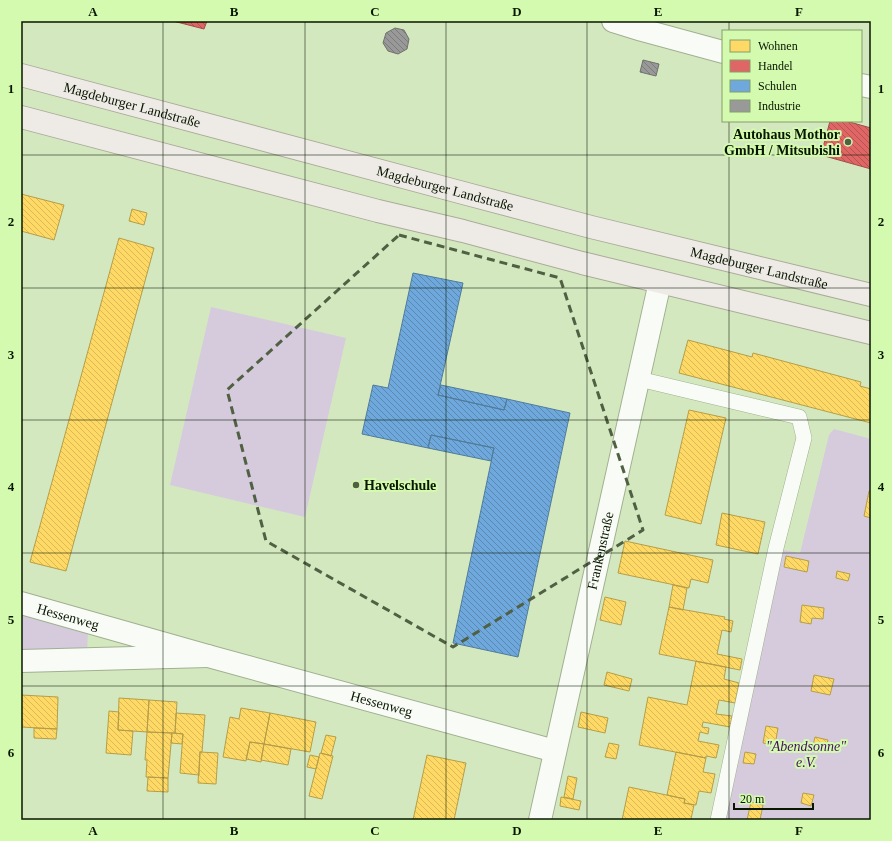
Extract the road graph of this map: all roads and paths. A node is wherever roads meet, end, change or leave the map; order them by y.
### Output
1 (613, 21) edge
2 (722, 52) edge
3 (21, 75) edge
4 (21, 116) edge
5 (660, 282) junction
6 (871, 294) edge
7 (871, 333) edge
8 (639, 379) junction
9 (21, 603) edge
10 (208, 656) junction
11 (21, 661) edge
12 (555, 751) junction
13 (540, 820) edge
14 (718, 820) edge

1 - 2 street
3 - 6 main road, Magdeburger Landstraße
4 - 5 main road
5 - 7 main road
5 - 8 street, Frankenstraße
8 - 12 street, Frankenstraße
8 - 14 lane
9 - 10 street, Hessenweg
10 - 11 street, Hessenweg
10 - 12 street, Hessenweg
12 - 13 street, Frankenstraße

